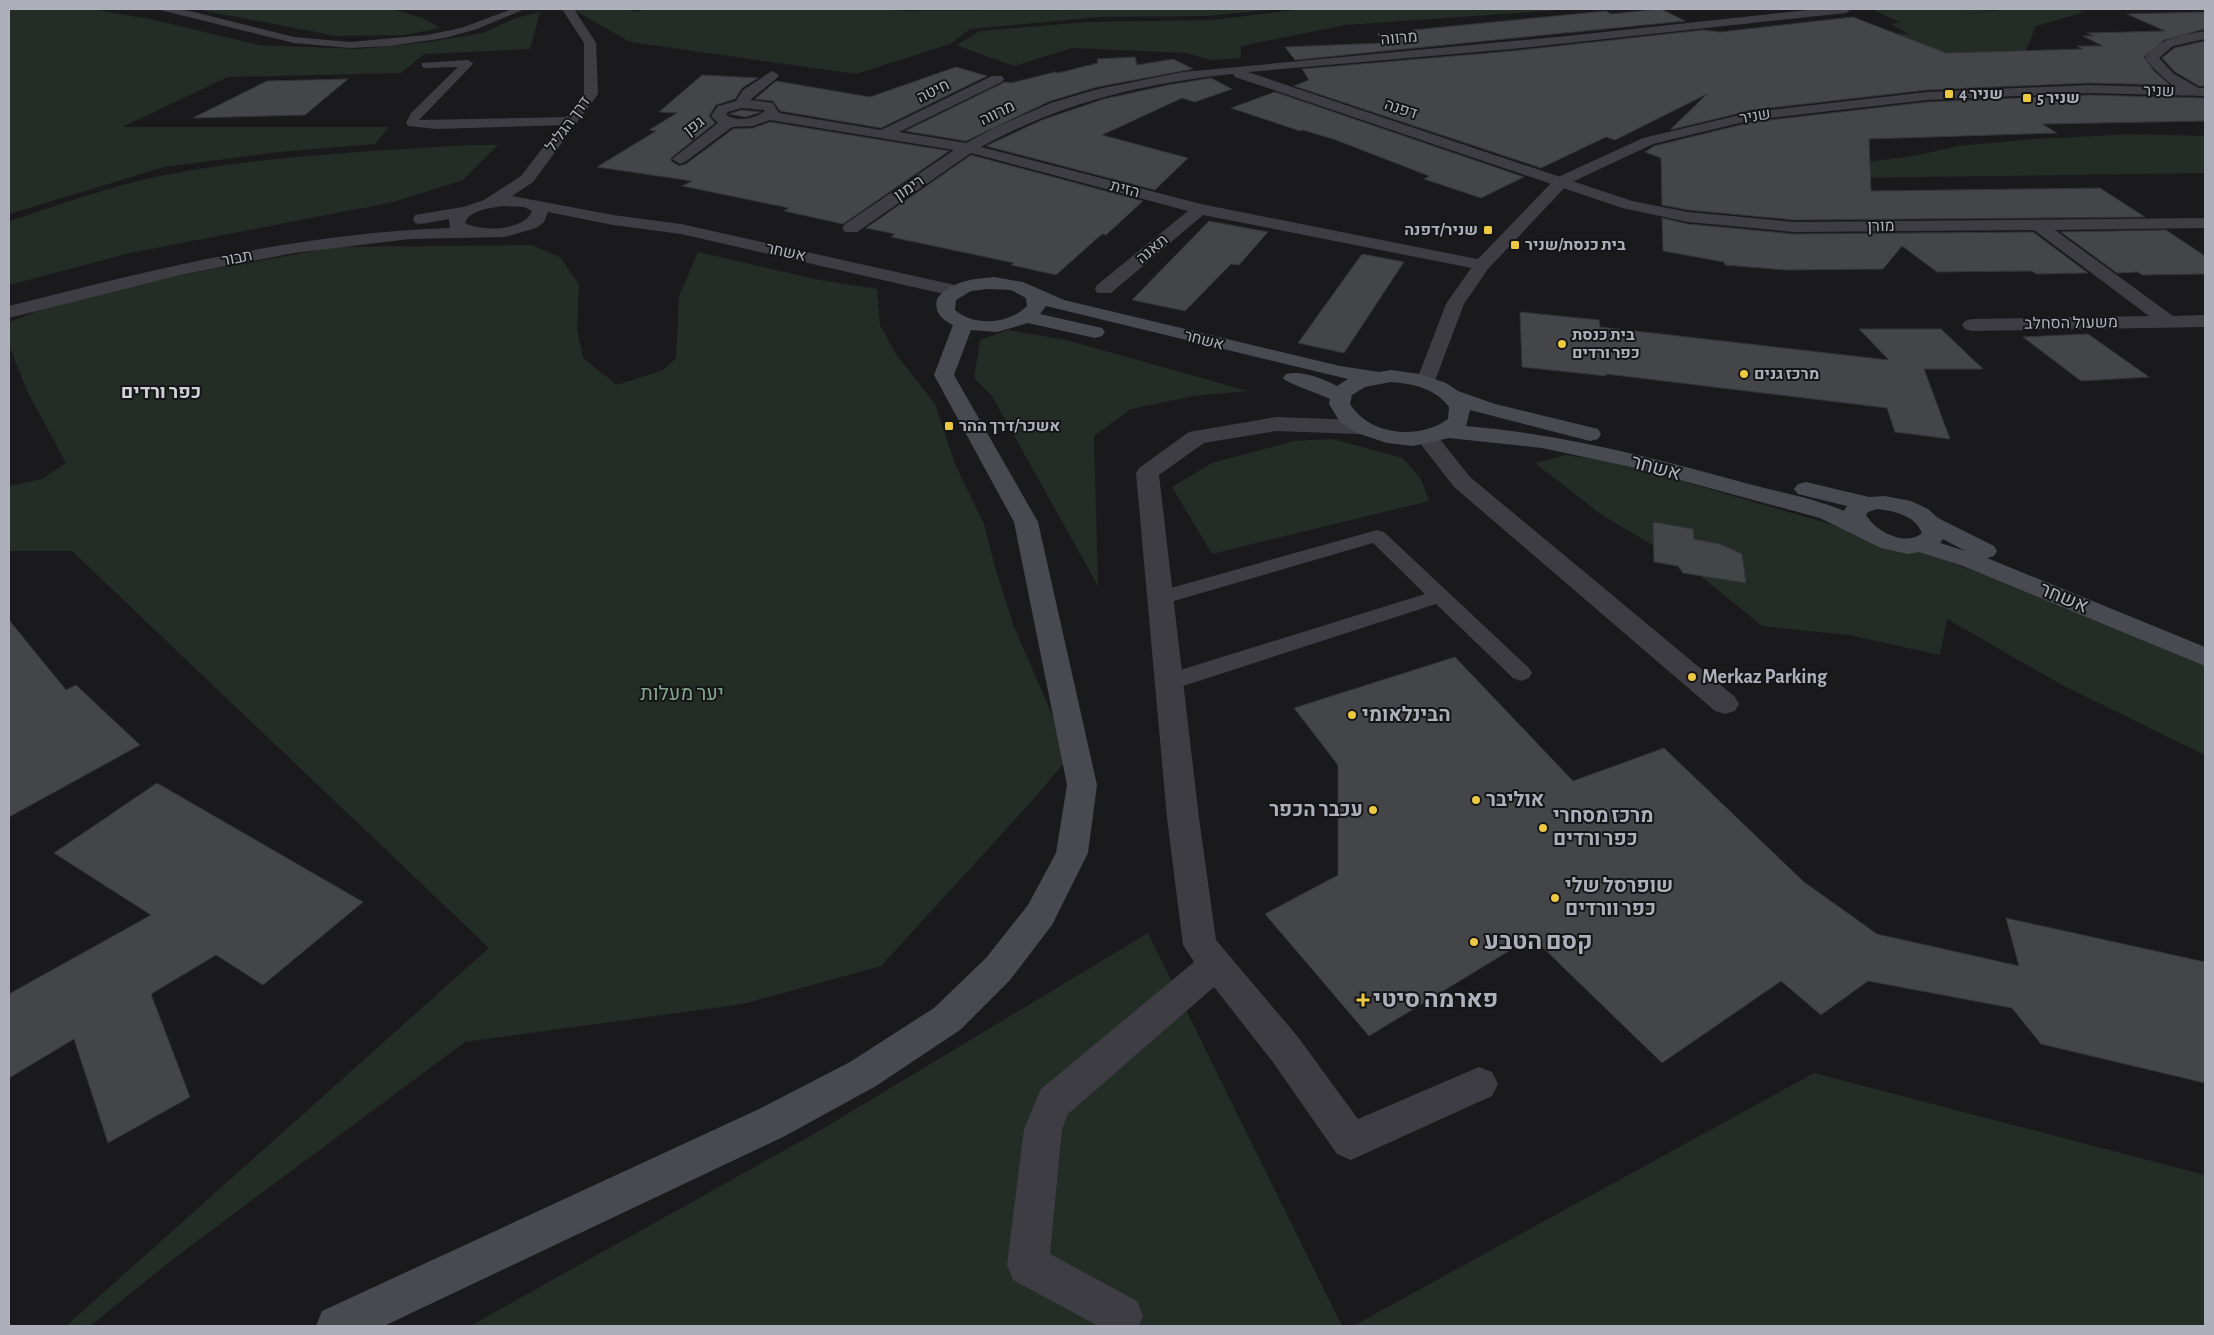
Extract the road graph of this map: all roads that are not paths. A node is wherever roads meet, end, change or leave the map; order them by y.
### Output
1 (161, 9) edge
2 (520, 9) edge
3 (568, 9) edge
4 (1846, 9) edge
5 (2205, 35) edge
6 (426, 65) dead end
7 (1230, 71) junction
8 (772, 75) dead end
9 (997, 79) dead end
10 (2199, 92) edge
11 (742, 104) junction
12 (769, 116) junction
13 (568, 121) junction
14 (729, 122) junction
15 (884, 134) junction
16 (968, 148) junction
17 (680, 159) dead end
18 (526, 179) junction
19 (1562, 181) junction
20 (490, 203) junction
21 (533, 204) junction
22 (1200, 209) junction
23 (466, 212) junction
24 (613, 220) junction
25 (2205, 223) edge
26 (2037, 224) junction
27 (851, 228) dead end
28 (513, 230) junction
29 (469, 232) junction
30 (1482, 265) junction
31 (1104, 289) dead end
32 (957, 291) junction
33 (1035, 296) junction
34 (9, 299) edge
35 (9, 312) edge
36 (1026, 318) junction
37 (2205, 321) edge
38 (964, 322) junction
39 (2170, 322) junction
40 (1972, 325) dead end
41 (1374, 377) junction
42 (1426, 382) junction
43 (1340, 396) junction
44 (1451, 396) junction
45 (1358, 427) junction
46 (1436, 434) junction
47 (1865, 503) junction
48 (1861, 528) junction
49 (1926, 534) junction
50 (1440, 596) junction
51 (1160, 598) junction
52 (2205, 636) edge
53 (2205, 657) edge
54 (1521, 673) dead end
55 (1169, 682) junction
56 (1725, 704) dead end
57 (1215, 965) junction
58 (1479, 1084) dead end
59 (1122, 1316) dead end
60 (338, 1326) edge

1 - 2 lane
3 - 13 street, דרך הגליל
4 - 7 street, מרווה
5 - 10 street
6 - 13 lane
7 - 16 street, מרווה
7 - 19 street, דפנה
8 - 11 street
9 - 15 street, חיטה
10 - 19 street, שניר
11 - 12 street
11 - 14 street
12 - 14 street
12 - 15 street, הזית
13 - 18 street, דרך הגליל
14 - 17 street, גפן
15 - 16 street, הזית
16 - 22 street, הזית
16 - 27 street, רימון
18 - 20 street, דרך הגליל
18 - 21 street
19 - 26 street, מורן
19 - 30 street, שניר
20 - 21 street, אשחר
20 - 23 street, תבור
21 - 24 street, אשחר
21 - 28 street
22 - 30 street, הזית
22 - 31 street, תאנה
23 - 29 street
23 - 34 street, תבור
24 - 28 street, אשחר
24 - 32 street, אשחר
25 - 26 street, מורן
26 - 39 street, משעול הסחלב
28 - 29 street, תבור
29 - 35 street, תבור
30 - 42 street, שניר
32 - 33 main road, אשחר
32 - 38 main road
33 - 36 main road
33 - 41 main road, אשחר
36 - 38 main road
36 - 43 main road, אשחר
37 - 39 street, משעול הסחלב
38 - 60 main road
39 - 40 street, משעול הסחלב
41 - 42 main road, אשחר
41 - 43 main road
42 - 44 main road, אשחר
43 - 45 main road
44 - 46 main road
44 - 47 main road, אשחר
45 - 46 main road, אשחר
45 - 51 street
46 - 48 main road, אשחר
46 - 56 street
47 - 48 main road
47 - 49 main road, אשחר
48 - 49 main road, אשחר
49 - 52 main road, אשחר
49 - 53 main road, אשחר
50 - 51 lane
50 - 54 lane
50 - 55 lane
51 - 55 street
55 - 57 street
57 - 58 street
57 - 59 street

